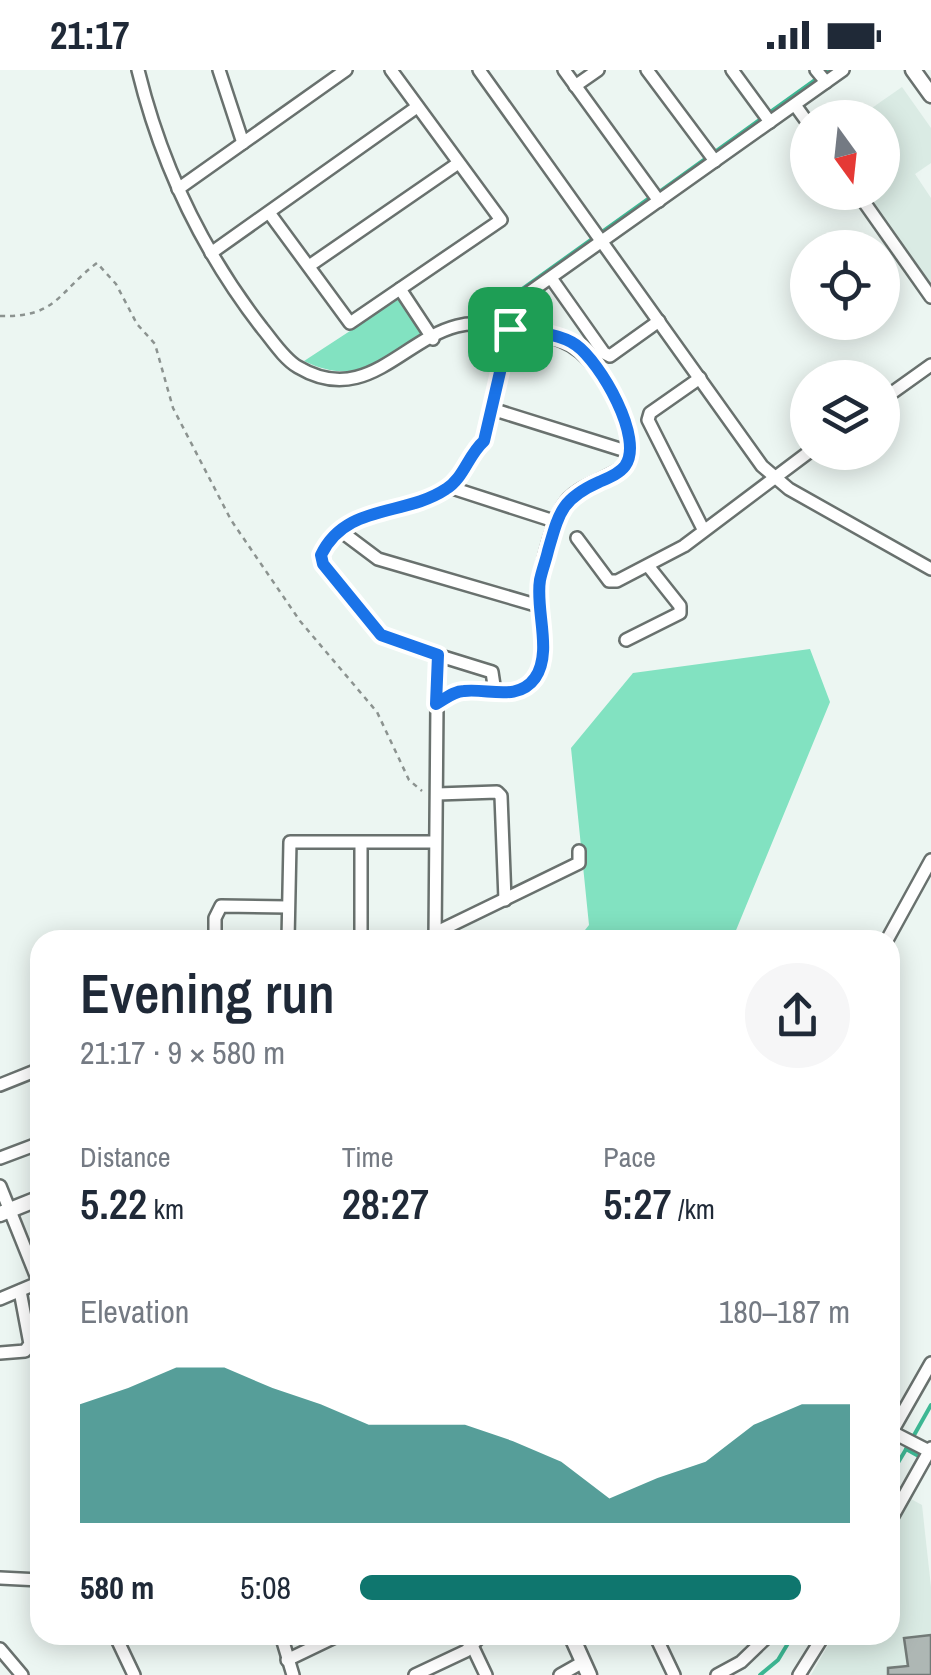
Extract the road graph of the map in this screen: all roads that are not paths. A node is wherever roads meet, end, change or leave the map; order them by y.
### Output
1 (138, 70) edge
2 (219, 70) edge
3 (346, 70) edge
4 (392, 70) edge
5 (480, 70) edge
6 (564, 70) edge
7 (598, 70) edge
8 (647, 70) edge
9 (732, 70) edge
10 (816, 70) edge
11 (843, 70) edge
12 (913, 70) edge
13 (826, 82) junction
14 (575, 86) junction
15 (931, 95) edge
16 (801, 100) edge
17 (417, 107) junction
18 (790, 108) edge
19 (770, 122) junction
20 (243, 143) junction
21 (715, 162) junction
22 (457, 164) junction
23 (178, 189) junction
24 (659, 201) junction
25 (870, 210) edge
26 (270, 214) junction
27 (602, 242) junction
28 (212, 253) junction
29 (309, 266) junction
30 (551, 278) junction
31 (400, 289) junction
32 (931, 296) edge
33 (659, 321) junction
34 (492, 325) junction
35 (510, 329) junction
36 (433, 339) junction
37 (931, 365) edge
38 (700, 378) junction
39 (900, 387) edge
40 (492, 409) junction
41 (630, 452) junction
42 (790, 465) edge
43 (774, 477) junction
44 (450, 487) junction
45 (557, 522) junction
46 (703, 530) junction
47 (342, 532) junction
48 (578, 538) dead end
49 (649, 567) junction
50 (931, 570) edge
51 (539, 606) junction
52 (626, 640) dead end
53 (438, 655) junction
54 (496, 692) junction
55 (436, 704) junction
56 (436, 794) junction
57 (361, 842) junction
58 (434, 842) junction
59 (578, 851) dead end
60 (931, 860) edge
61 (505, 900) junction
62 (288, 907) junction
63 (215, 930) edge
64 (288, 930) edge
65 (361, 930) edge
66 (435, 930) edge
67 (448, 930) edge
68 (892, 930) edge
69 (30, 1072) edge
70 (0, 1085) edge
71 (30, 1147) edge
72 (0, 1158) edge
73 (0, 1186) edge
74 (30, 1202) edge
75 (5, 1212) edge
76 (30, 1263) edge
77 (30, 1286) edge
78 (20, 1291) junction
79 (0, 1299) edge
80 (0, 1354) edge
81 (931, 1362) edge
82 (900, 1420) edge
83 (900, 1437) edge
84 (927, 1453) edge
85 (900, 1503) edge
86 (1, 1578) edge
87 (30, 1579) edge
88 (120, 1645) edge
89 (283, 1645) edge
90 (318, 1645) edge
91 (468, 1645) edge
92 (471, 1645) edge
93 (575, 1645) edge
94 (660, 1645) edge
95 (758, 1645) edge
96 (818, 1645) edge
97 (0, 1648) edge
98 (287, 1660) junction
99 (586, 1669) edge
100 (22, 1675) edge
101 (134, 1675) edge
102 (293, 1675) edge
103 (414, 1675) edge
104 (486, 1675) edge
105 (560, 1675) edge
106 (674, 1675) edge
107 (717, 1675) edge
108 (798, 1675) edge

1 - 23 street
2 - 20 street
3 - 20 street
4 - 17 street
5 - 27 street
6 - 14 street
7 - 14 street
8 - 21 street
9 - 19 street
10 - 13 street
11 - 13 street
12 - 15 street
13 - 16 street
14 - 24 street
17 - 22 street
17 - 26 street
18 - 19 street
19 - 21 street
20 - 23 street
21 - 24 street
22 - 29 street
22 - 31 street
23 - 28 street
24 - 27 street
25 - 32 street
26 - 28 street
26 - 29 street
27 - 30 street
27 - 33 street
28 - 36 street
29 - 31 street
30 - 33 street
30 - 34 street
31 - 36 street
33 - 38 street
34 - 35 street
34 - 36 street
35 - 40 street
35 - 41 street
37 - 39 street
38 - 43 street
38 - 46 street
40 - 41 street
40 - 44 street
41 - 45 street
42 - 43 street
43 - 46 street
43 - 50 street
44 - 45 street
44 - 47 street
45 - 51 street
46 - 49 street
47 - 51 street
47 - 53 street
48 - 49 street
49 - 52 street
51 - 54 street
53 - 54 street
53 - 55 street
54 - 55 street
55 - 56 street
56 - 58 street
56 - 61 street
57 - 58 street
57 - 62 street
57 - 65 street
58 - 66 street
59 - 61 street
60 - 68 street
61 - 67 street
62 - 63 street
62 - 64 street
69 - 70 street
71 - 72 street
73 - 75 street
74 - 75 street
75 - 76 street
77 - 78 street
78 - 79 street
78 - 80 street
81 - 82 street
83 - 84 street
84 - 85 street
86 - 87 street
88 - 101 street
89 - 98 street
90 - 98 street
91 - 103 street
92 - 104 street
93 - 99 street
94 - 106 street
95 - 107 street
96 - 108 street
97 - 100 street
98 - 102 street
99 - 105 street

